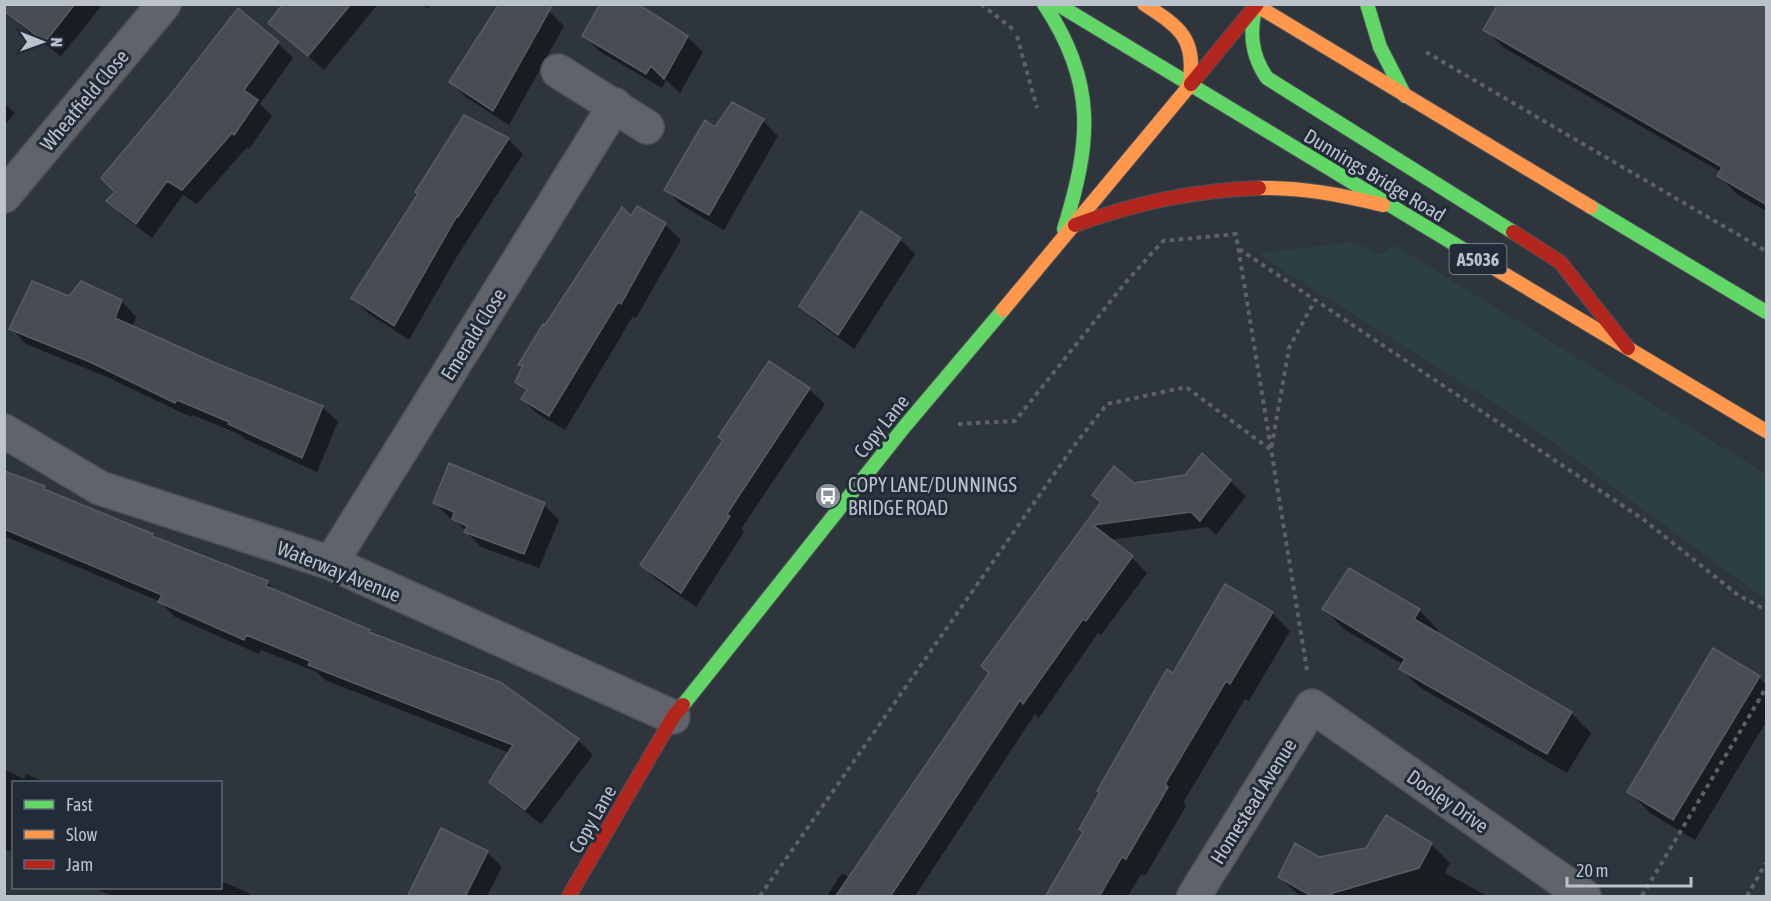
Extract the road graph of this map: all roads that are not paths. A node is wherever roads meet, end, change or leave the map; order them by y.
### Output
1 (164, 4) edge
2 (1044, 4) edge
3 (1057, 4) edge
4 (1144, 4) edge
5 (1367, 4) edge
6 (1255, 5) edge
7 (558, 70) dead end
8 (1189, 86) junction
9 (1405, 96) junction
10 (615, 105) junction
11 (647, 127) dead end
12 (4, 196) edge
13 (1391, 207) junction
14 (1073, 226) junction
15 (1061, 240) junction
16 (1767, 312) edge
17 (1630, 350) junction
18 (4, 431) edge
19 (1767, 431) edge
20 (331, 563) junction
21 (1312, 706) joint
22 (673, 717) junction
23 (569, 897) edge
24 (1194, 897) edge
25 (1584, 897) edge

1 - 12 street, Wheatfield Close
2 - 15 main road
3 - 8 main road, Dunnings Bridge Road / A5036
4 - 8 main road
5 - 9 main road
6 - 8 main road, Copy Lane
6 - 9 main road
6 - 17 main road
7 - 10 street
8 - 13 main road, Dunnings Bridge Road / A5036
8 - 14 main road, Copy Lane
9 - 16 main road
10 - 11 street
10 - 20 street, Emerald Close
13 - 14 main road
13 - 17 main road, Dunnings Bridge Road / A5036
14 - 15 main road, Copy Lane
15 - 22 main road, Copy Lane
17 - 19 main road, Dunnings Bridge Road / A5036
18 - 20 street, Waterway Avenue
20 - 22 street, Waterway Avenue
21 - 24 street, Homestead Avenue
21 - 25 street, Dooley Drive
22 - 23 main road, Copy Lane

